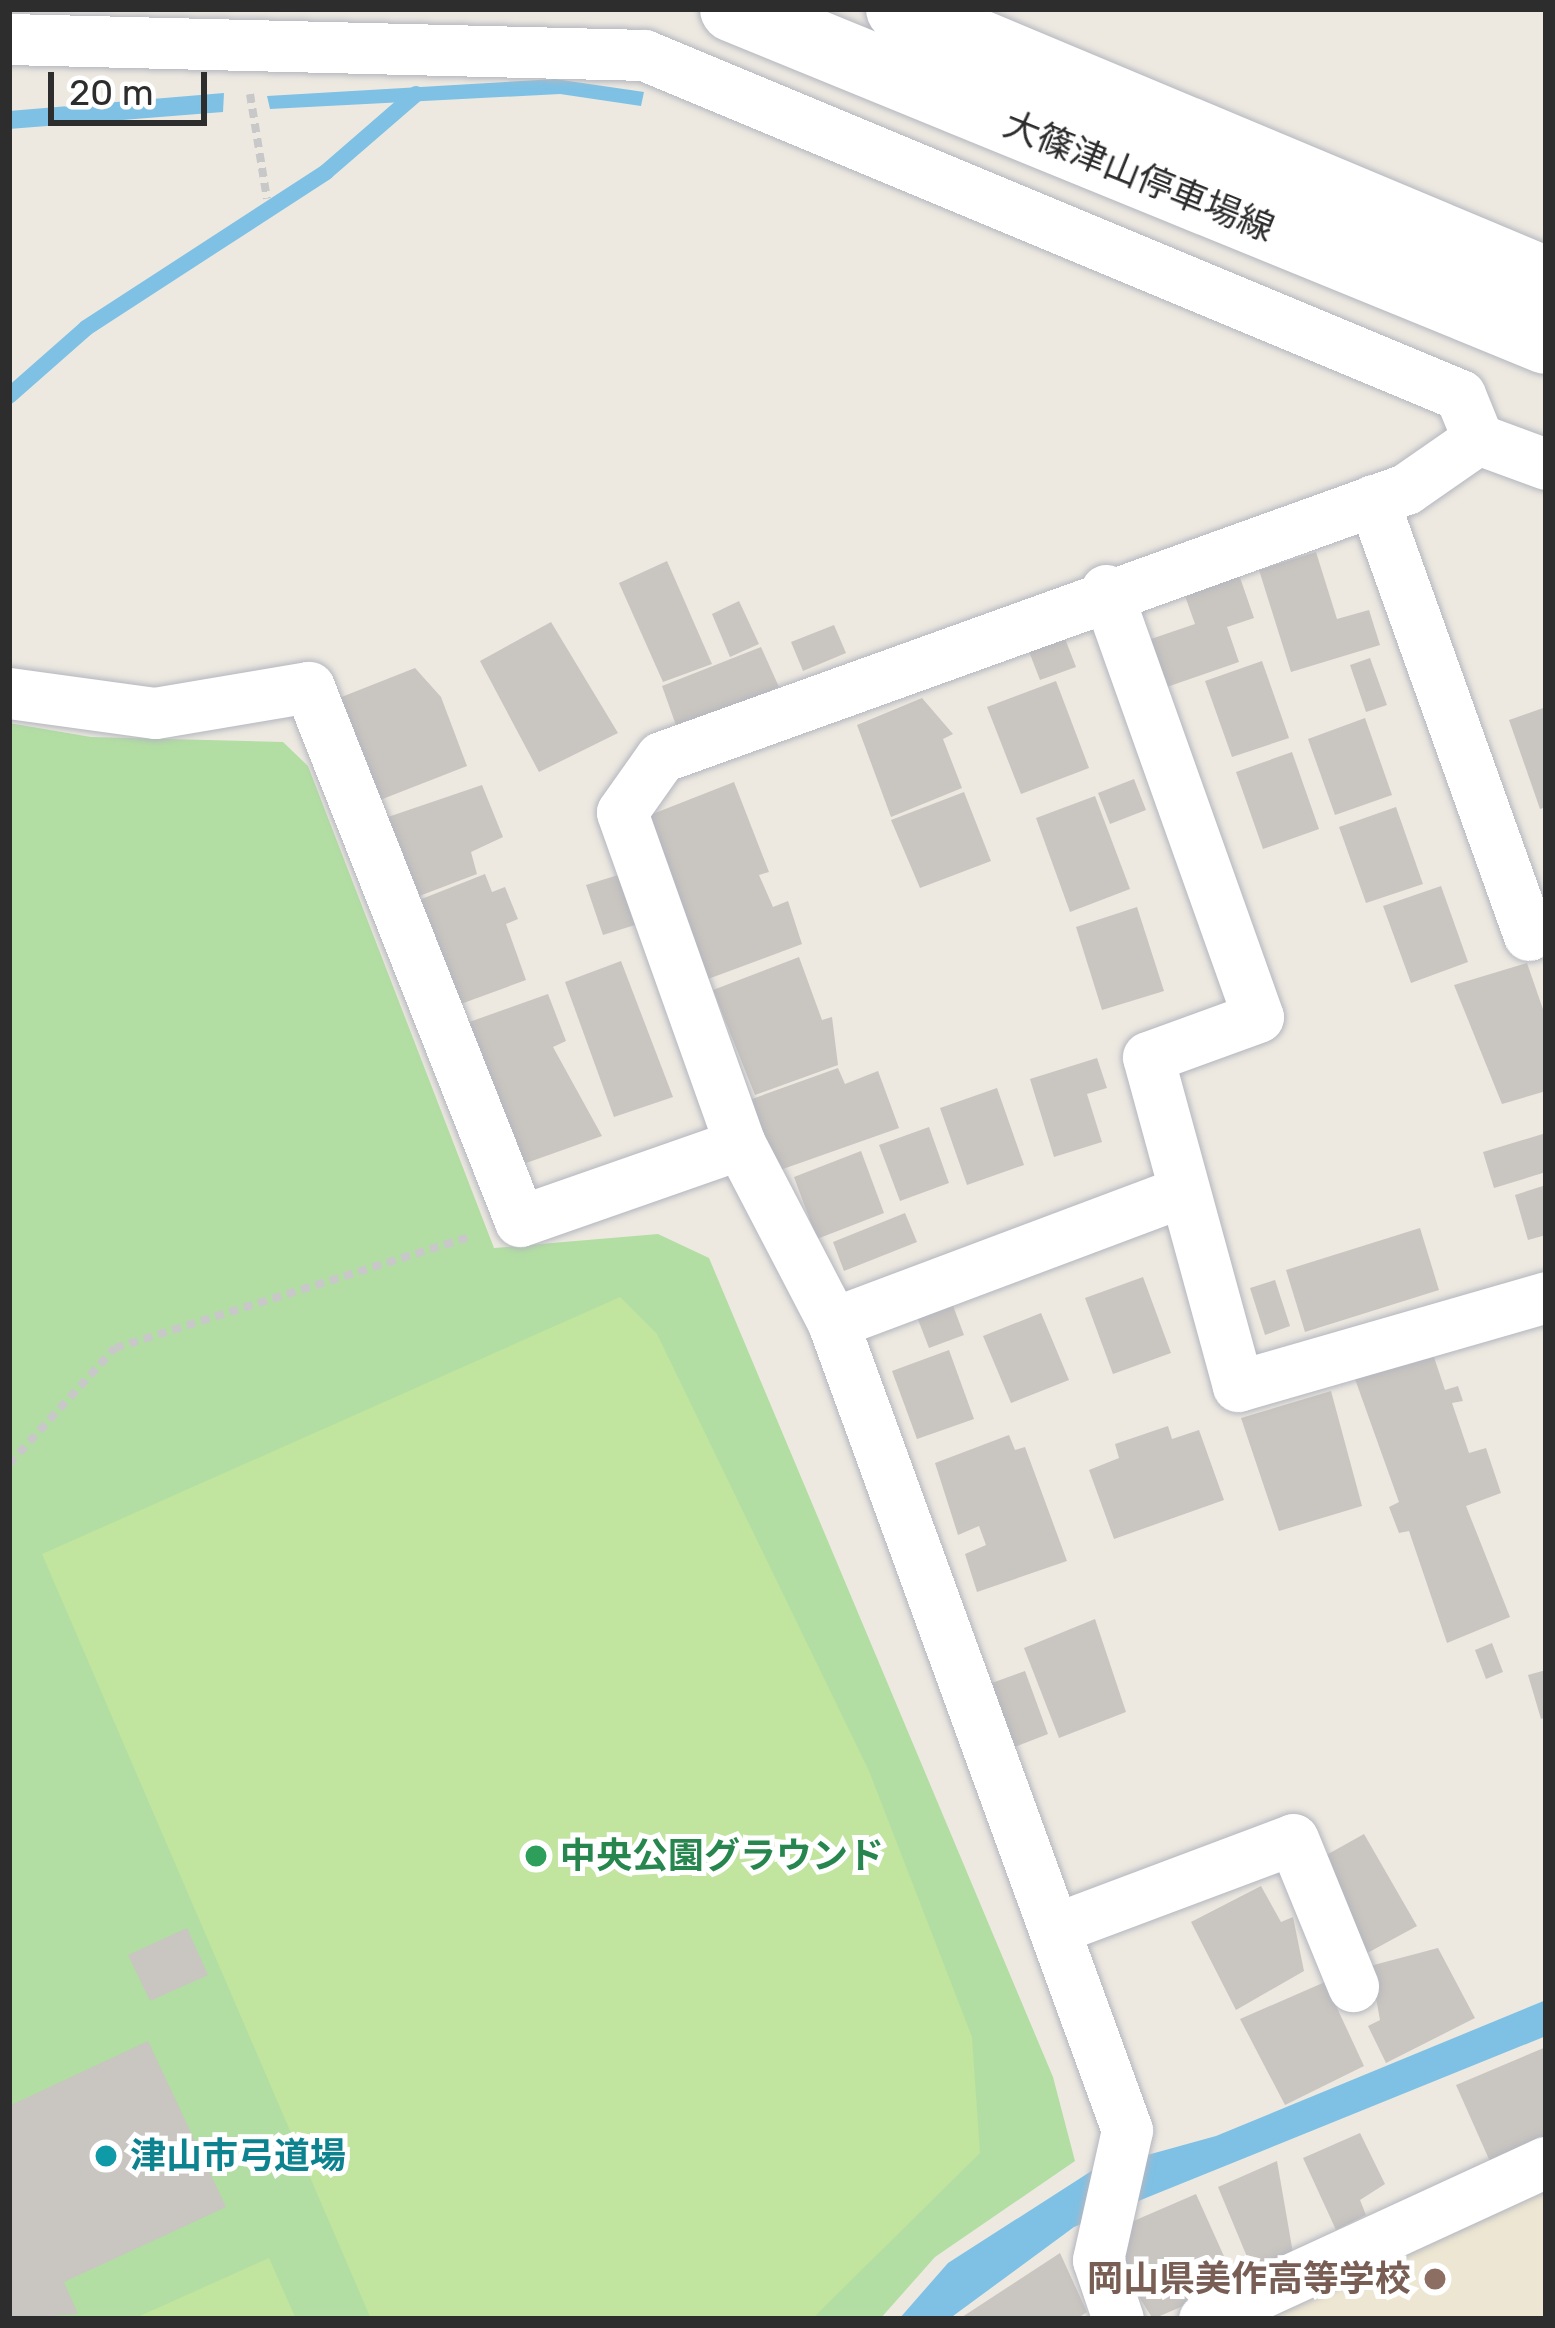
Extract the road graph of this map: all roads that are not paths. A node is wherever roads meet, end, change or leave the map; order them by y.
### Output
1 (56, 9) edge
2 (733, 9) edge
3 (899, 9) edge
4 (9, 24) edge
5 (9, 39) edge
6 (1546, 280) edge
7 (1546, 340) edge
8 (1478, 439) junction
9 (1546, 464) edge
10 (1373, 500) junction
11 (1106, 590) junction
12 (9, 693) edge
13 (1529, 935) dead end
14 (740, 1144) junction
15 (1179, 1193) junction
16 (1546, 1297) edge
17 (833, 1323) junction
18 (1054, 1929) junction
19 (1353, 1986) dead end
20 (1546, 2162) edge
21 (1118, 2319) edge
22 (1204, 2319) edge

1 - 4 street
2 - 7 main road, 大篠津山停車場線
3 - 6 main road, 大篠津山停車場線
5 - 8 street
8 - 9 street
8 - 10 street
10 - 11 street
10 - 13 street
11 - 14 street
11 - 15 street
12 - 14 street
14 - 17 street
15 - 16 street
15 - 17 street
17 - 18 street
18 - 19 street
18 - 21 street
20 - 22 street

